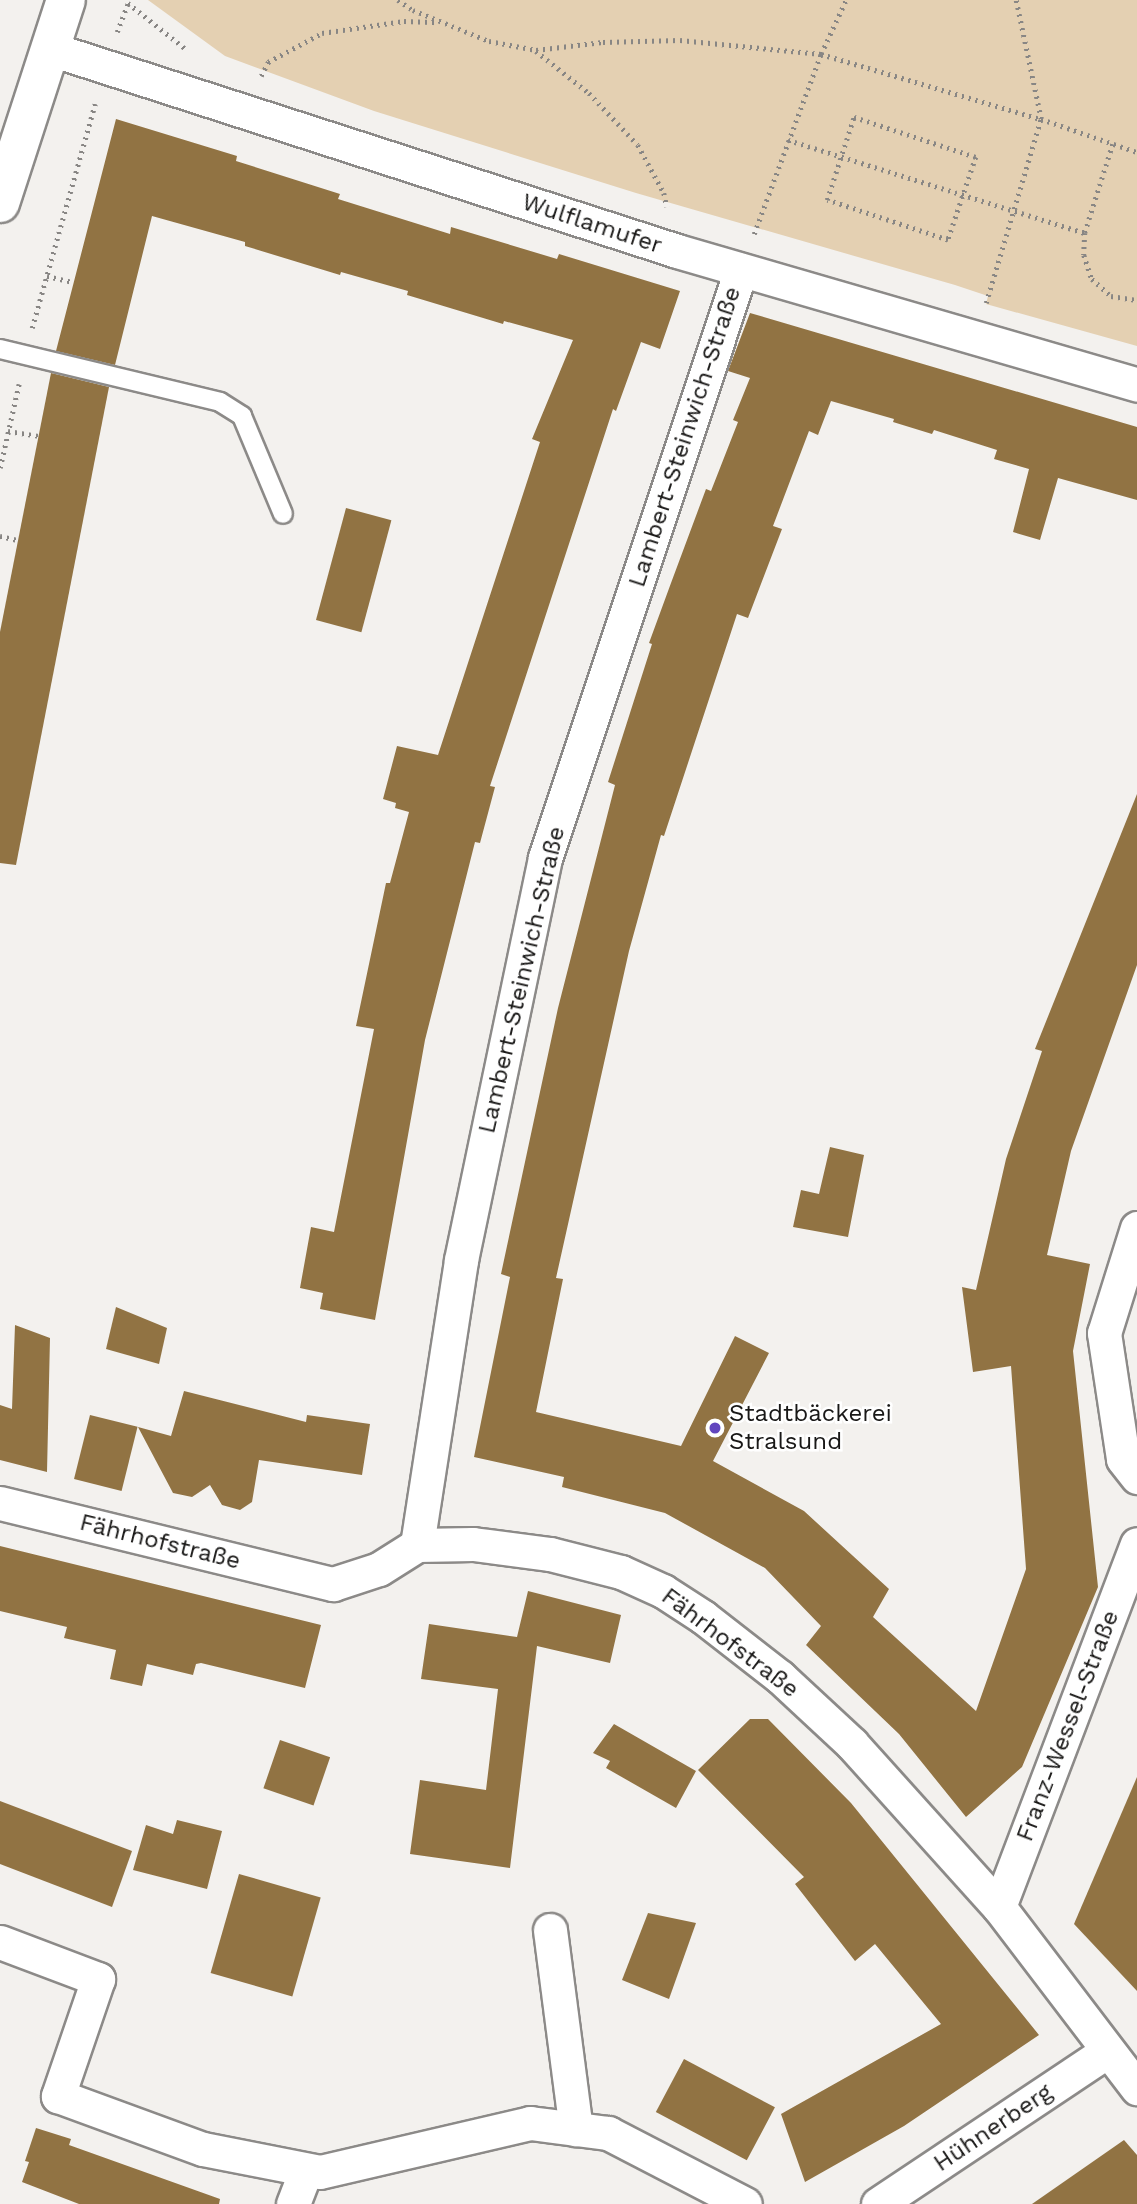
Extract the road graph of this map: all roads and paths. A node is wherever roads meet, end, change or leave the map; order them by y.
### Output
1 (66, 0) edge
2 (398, 0) edge
3 (846, 0) edge
4 (1016, 0) edge
5 (443, 22) junction
6 (51, 49) junction
7 (536, 50) junction
8 (821, 54) junction
9 (105, 65) junction
10 (258, 81) dead end
11 (1041, 119) junction
12 (788, 140) junction
13 (1113, 144) junction
14 (1137, 152) edge
15 (841, 156) junction
16 (964, 194) junction
17 (0, 203) edge
18 (1014, 210) junction
19 (1085, 233) junction
20 (677, 251) junction
21 (741, 270) junction
22 (47, 276) junction
23 (73, 282) dead end
24 (1137, 300) edge
25 (975, 340) junction
26 (0, 349) edge
27 (25, 354) junction
28 (1137, 385) edge
29 (8, 432) junction
30 (39, 436) dead end
31 (0, 468) edge
32 (283, 514) dead end
33 (0, 536) edge
34 (18, 540) dead end
35 (1137, 1228) edge
36 (1137, 1477) edge
37 (0, 1503) edge
38 (1137, 1544) edge
39 (417, 1545) junction
40 (999, 1907) junction
41 (550, 1930) dead end
42 (0, 1942) edge
43 (1107, 2051) junction
44 (1137, 2088) edge
45 (576, 2129) junction
46 (306, 2170) junction
47 (293, 2204) edge
48 (745, 2204) edge
49 (878, 2204) edge

1 - 6 main road
2 - 5 path
3 - 8 path
4 - 11 path
5 - 7 path
5 - 10 path
6 - 9 street, Wulflamufer
6 - 17 main road
7 - 8 path
7 - 20 path
8 - 11 path
8 - 12 path
9 - 20 street, Wulflamufer
9 - 22 path
11 - 13 path
11 - 18 path
12 - 15 path
12 - 21 path
13 - 14 path
13 - 19 path
15 - 16 path
15 - 16 path
15 - 16 path
16 - 18 path
18 - 19 path
18 - 25 path
19 - 24 path
20 - 21 street, Wulflamufer
21 - 25 street, Wulflamufer
21 - 39 street, Lambert-Steinwich-Straße
22 - 23 path
22 - 27 path
25 - 28 street, Wulflamufer
26 - 27 lane
27 - 29 path
27 - 32 lane
29 - 30 path
29 - 31 path
33 - 34 path
35 - 36 street
37 - 39 street, Fährhofstraße
38 - 40 street, Franz-Wessel-Straße
39 - 40 street, Fährhofstraße
40 - 43 street, Fährhofstraße
41 - 45 street
42 - 46 street
43 - 44 street, Fährhofstraße
43 - 49 street, Hühnerberg
45 - 46 street
45 - 48 street
46 - 47 street

